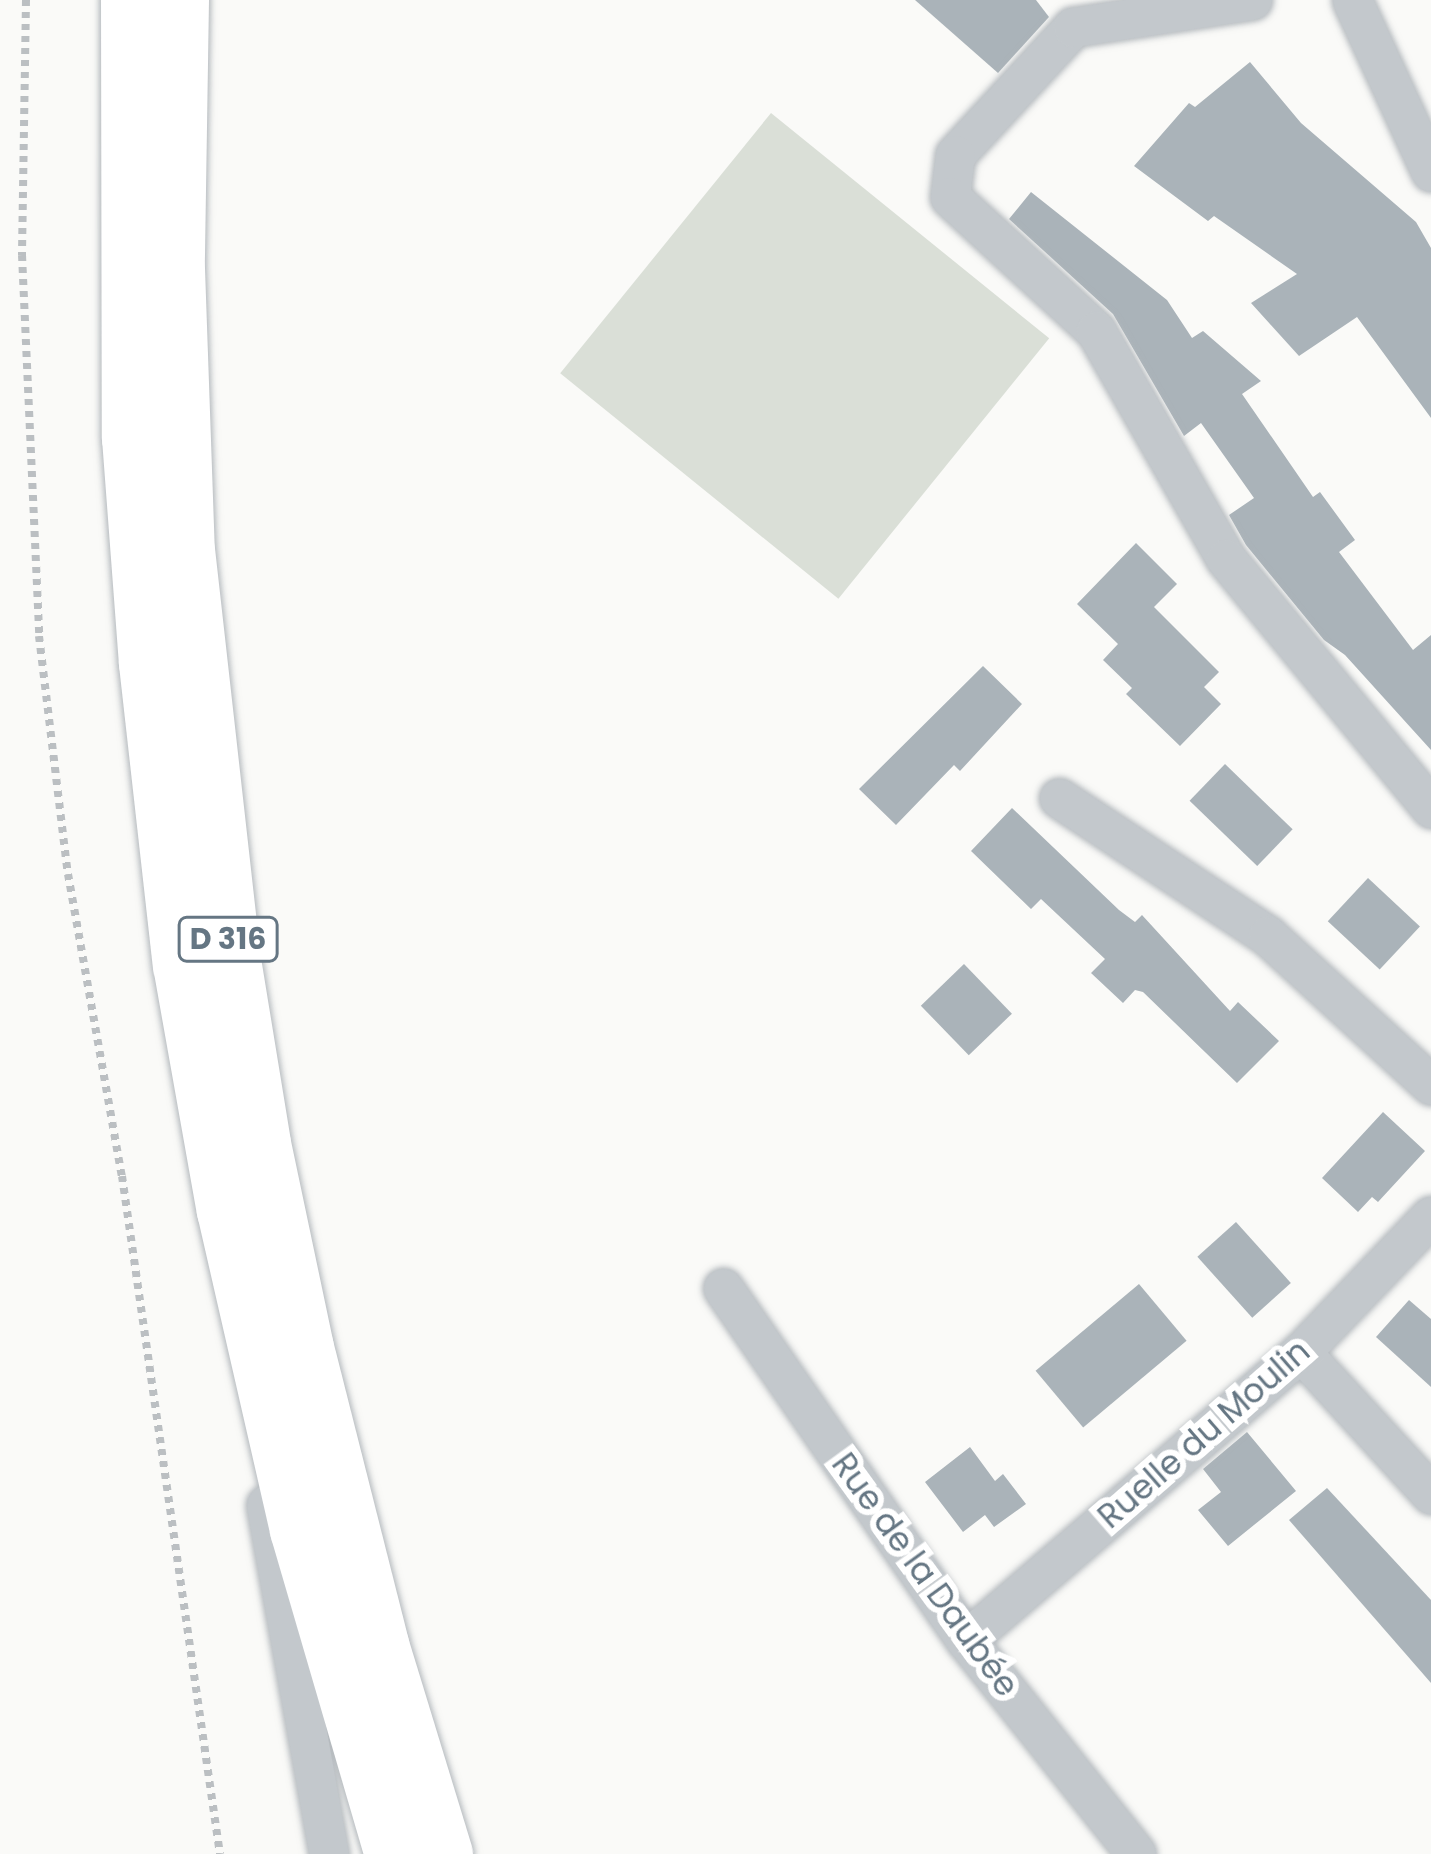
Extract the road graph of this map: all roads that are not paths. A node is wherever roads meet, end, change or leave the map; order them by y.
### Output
1 (131, 0) edge
2 (179, 0) edge
3 (1252, 0) edge
4 (1352, 0) edge
5 (1064, 13) edge
6 (1431, 172) edge
7 (1059, 798) dead end
8 (1431, 808) edge
9 (194, 1037) junction
10 (1431, 1085) edge
11 (1431, 1216) edge
12 (723, 1288) dead end
13 (1301, 1352) junction
14 (1431, 1494) edge
15 (966, 1640) junction
16 (329, 1854) edge
17 (395, 1854) edge
18 (443, 1854) edge
19 (1136, 1854) edge

1 - 9 main road, D 316
2 - 18 main road, D 316
3 - 5 street
4 - 6 street
5 - 8 street
7 - 10 street
9 - 16 street
9 - 17 main road, D 316
11 - 13 street, Ruelle du Moulin
12 - 15 street, Rue de la Daubée
13 - 14 street
13 - 15 street, Ruelle du Moulin
15 - 19 street, Rue de la Daubée

